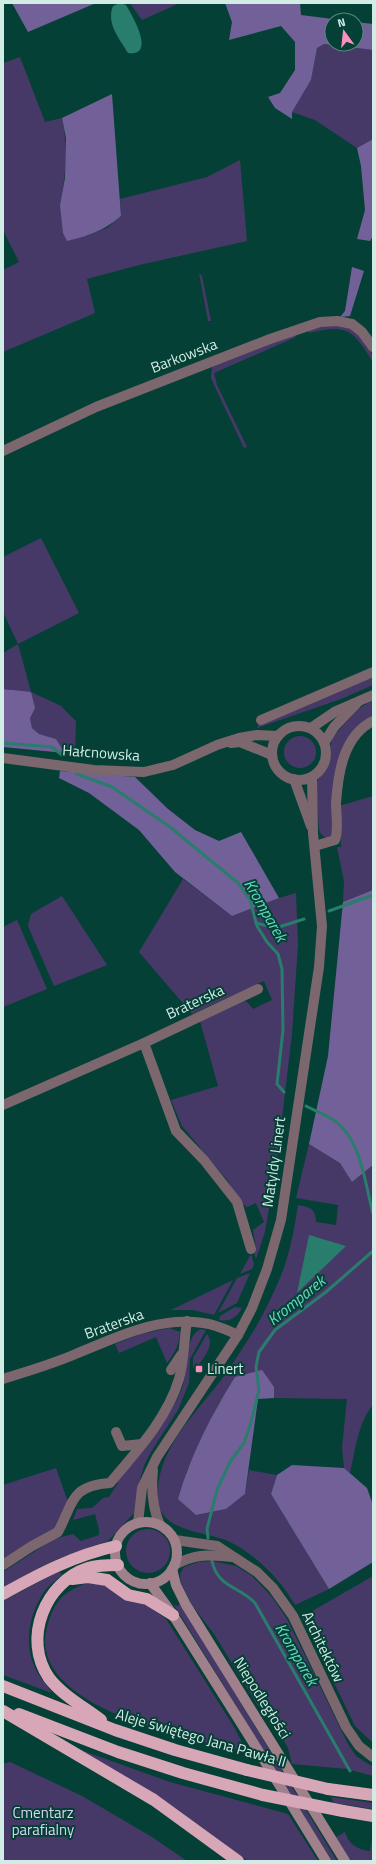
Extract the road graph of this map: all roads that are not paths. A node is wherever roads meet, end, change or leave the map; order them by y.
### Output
1 (373, 347) edge
2 (3, 451) edge
3 (373, 672) edge
4 (373, 695) edge
5 (359, 701) junction
6 (261, 720) dead end
7 (373, 721) edge
8 (311, 728) junction
9 (278, 736) junction
10 (324, 743) junction
11 (217, 745) junction
12 (272, 754) junction
13 (3, 758) edge
14 (312, 777) junction
15 (294, 779) junction
16 (313, 833) junction
17 (315, 846) junction
18 (258, 989) dead end
19 (144, 1043) junction
20 (3, 1105) edge
21 (251, 1249) dead end
22 (187, 1321) junction
23 (238, 1335) junction
24 (182, 1354) junction
25 (171, 1370) dead end
26 (3, 1379) edge
27 (116, 1432) dead end
28 (142, 1444) junction
29 (153, 1464) junction
30 (138, 1523) junction
31 (160, 1525) junction
32 (175, 1540) junction
33 (116, 1546) junction
34 (236, 1558) junction
35 (3, 1565) edge
36 (118, 1566) junction
37 (173, 1567) junction
38 (68, 1579) junction
39 (150, 1583) junction
40 (3, 1594) edge
41 (172, 1615) junction
42 (3, 1686) edge
43 (3, 1707) edge
44 (3, 1711) edge
45 (115, 1730) junction
46 (373, 1758) edge
47 (373, 1795) edge
48 (373, 1816) edge
49 (238, 1861) edge
50 (326, 1861) edge
51 (344, 1861) edge

1 - 2 street, Barkowska
3 - 6 street
4 - 5 street
5 - 8 street
5 - 10 street
7 - 17 street
8 - 9 street
8 - 10 street
9 - 11 street, Hałcnowska
9 - 12 street
10 - 14 street
11 - 12 street, Hałcnowska
11 - 13 street, Hałcnowska
12 - 15 street
14 - 15 street
14 - 16 street, Matyldy Linert
15 - 16 street, Matyldy Linert
16 - 17 street, Matyldy Linert
17 - 23 street, Matyldy Linert
18 - 19 street, Braterska
19 - 20 street, Braterska
19 - 21 street
22 - 23 street, Braterska
22 - 24 street
22 - 26 street, Braterska
23 - 29 street, Matyldy Linert
24 - 25 street
24 - 28 street
27 - 28 street
28 - 35 street
29 - 30 street, Matyldy Linert
29 - 31 street, Matyldy Linert
30 - 31 main road
30 - 33 main road
31 - 32 main road
32 - 34 street, Architektów
32 - 37 main road
33 - 36 main road
33 - 40 highway
34 - 37 street, Architektów
34 - 46 street, Architektów
36 - 38 highway
36 - 39 main road
37 - 39 main road
37 - 51 main road, Niepodległości
38 - 41 highway
38 - 45 highway
39 - 41 main road, Niepodległości
41 - 50 main road, Niepodległości
42 - 45 highway, Aleje świętego Jana Pawła II
43 - 48 highway, bridge
44 - 49 highway
45 - 47 highway, Aleje świętego Jana Pawła II, bridge

